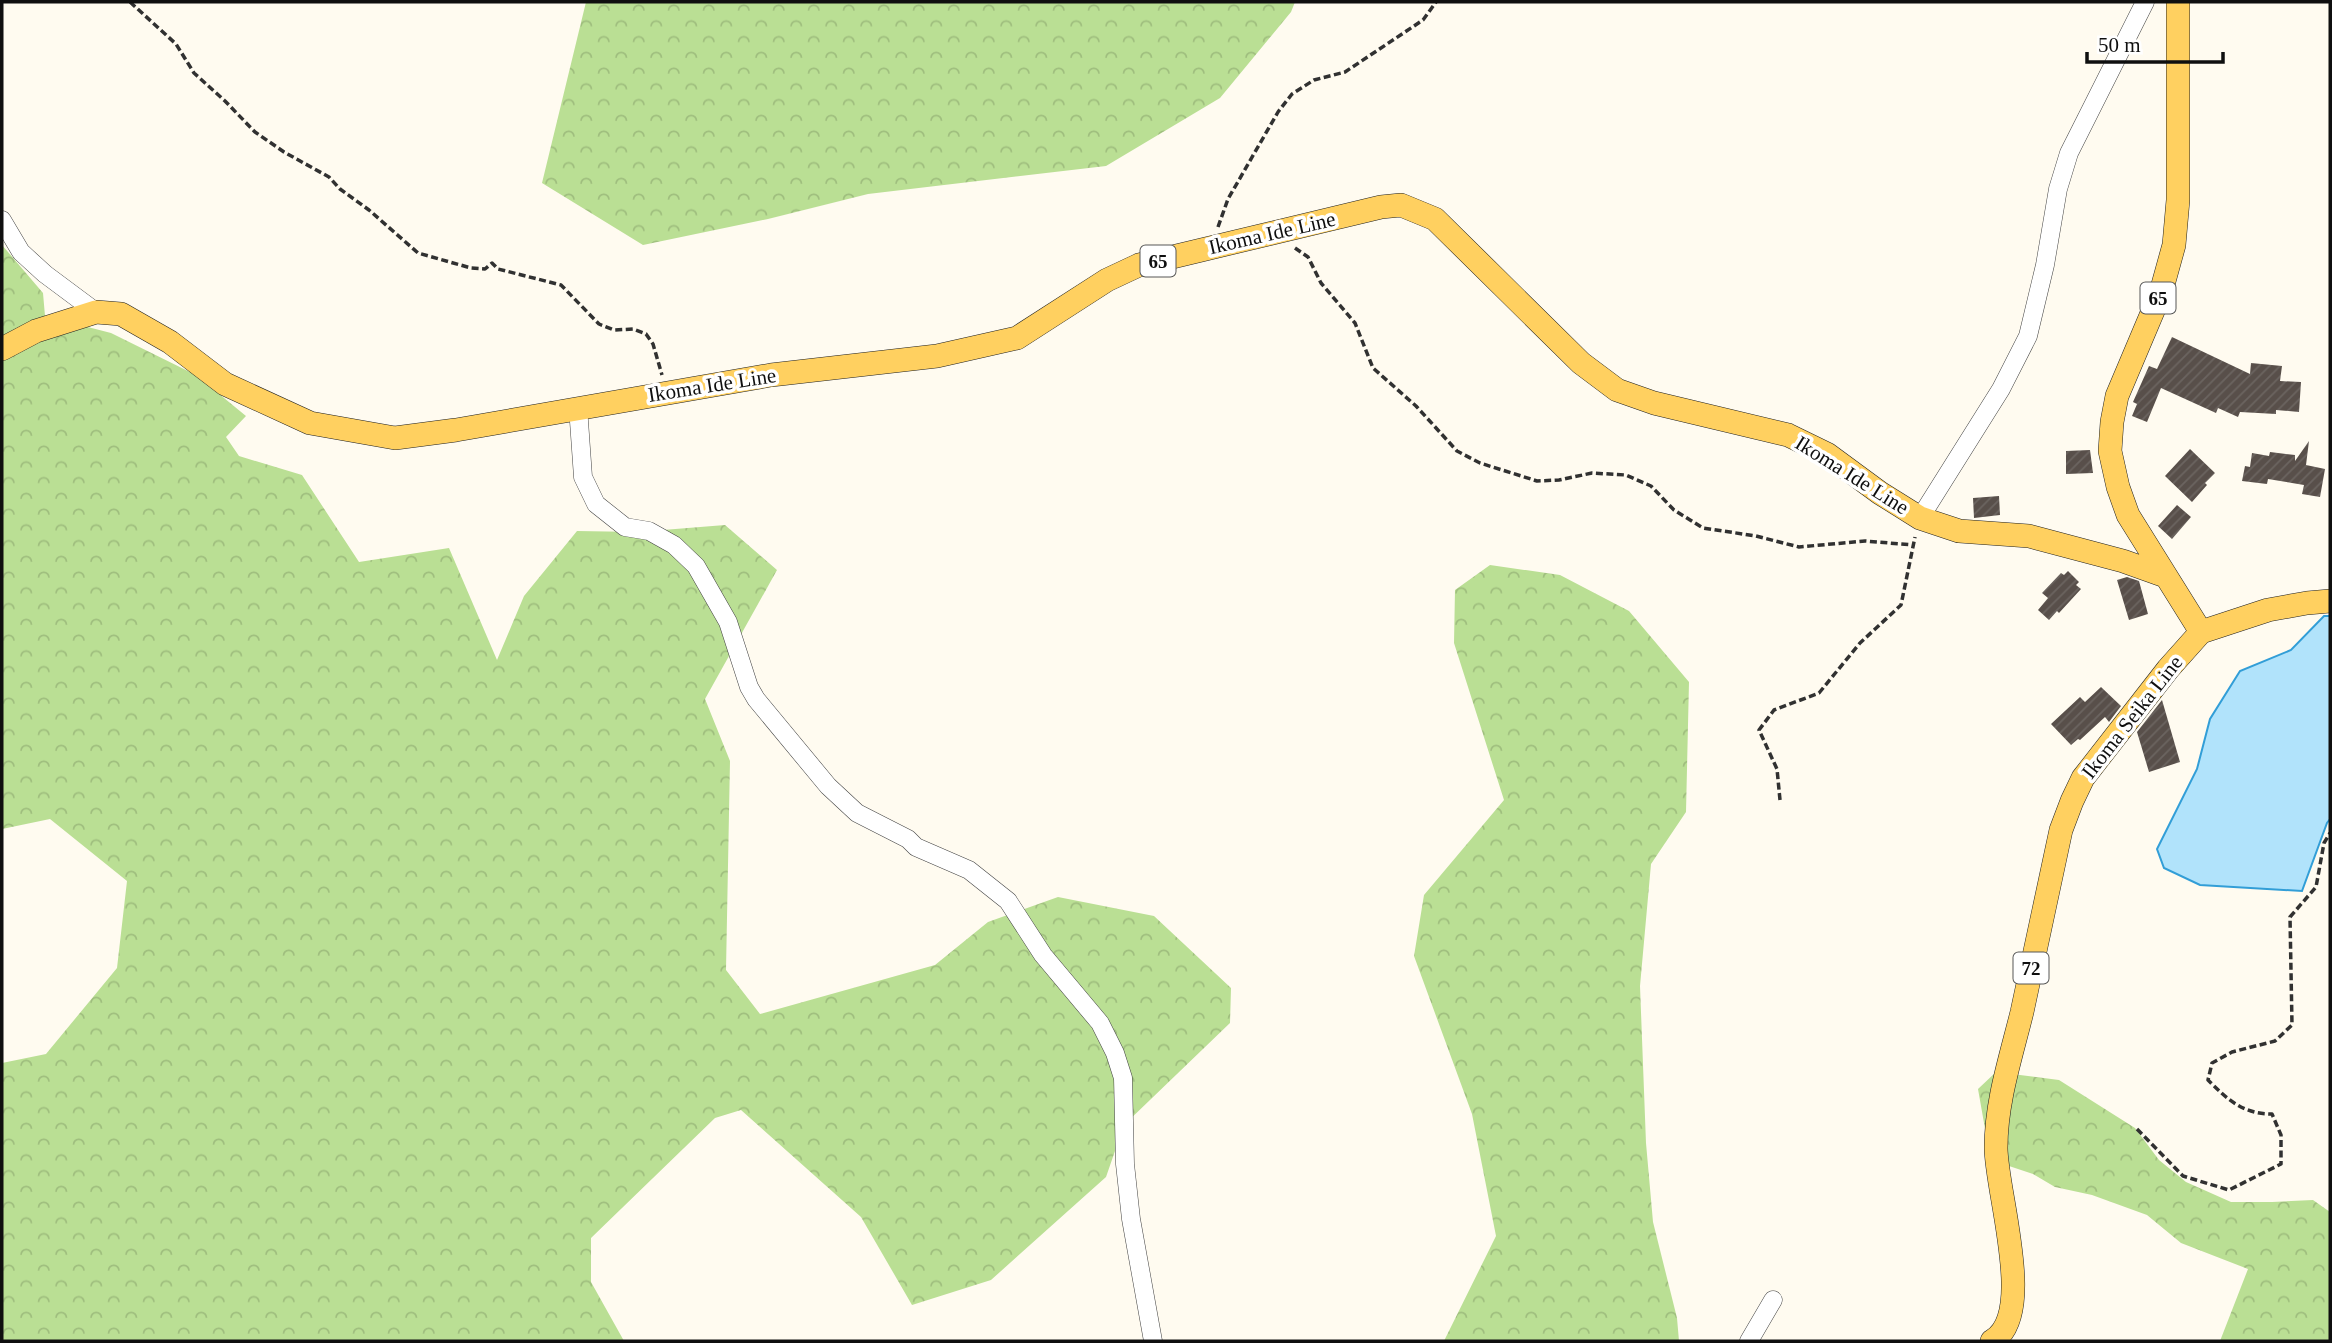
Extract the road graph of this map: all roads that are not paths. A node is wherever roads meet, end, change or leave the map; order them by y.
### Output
1 (2146, 2) edge
2 (2178, 2) edge
3 (2, 220) edge
4 (96, 312) junction
5 (2, 349) edge
6 (578, 407) junction
7 (1920, 518) junction
8 (2165, 576) junction
9 (2330, 601) edge
10 (2201, 632) junction
11 (1773, 1300) dead end
12 (1153, 1341) edge
13 (1749, 1341) edge
14 (1992, 1341) edge

1 - 7 street
2 - 8 main road, 65
3 - 4 street
4 - 5 main road, Ikoma Ide Line / 65
4 - 6 main road, Ikoma Ide Line / 65
6 - 7 main road, Ikoma Ide Line / 65
6 - 12 street
7 - 8 main road, Ikoma Ide Line / 65
8 - 10 main road, 65
9 - 10 main road
10 - 14 main road, Ikoma Seika Line / 72
11 - 13 street

